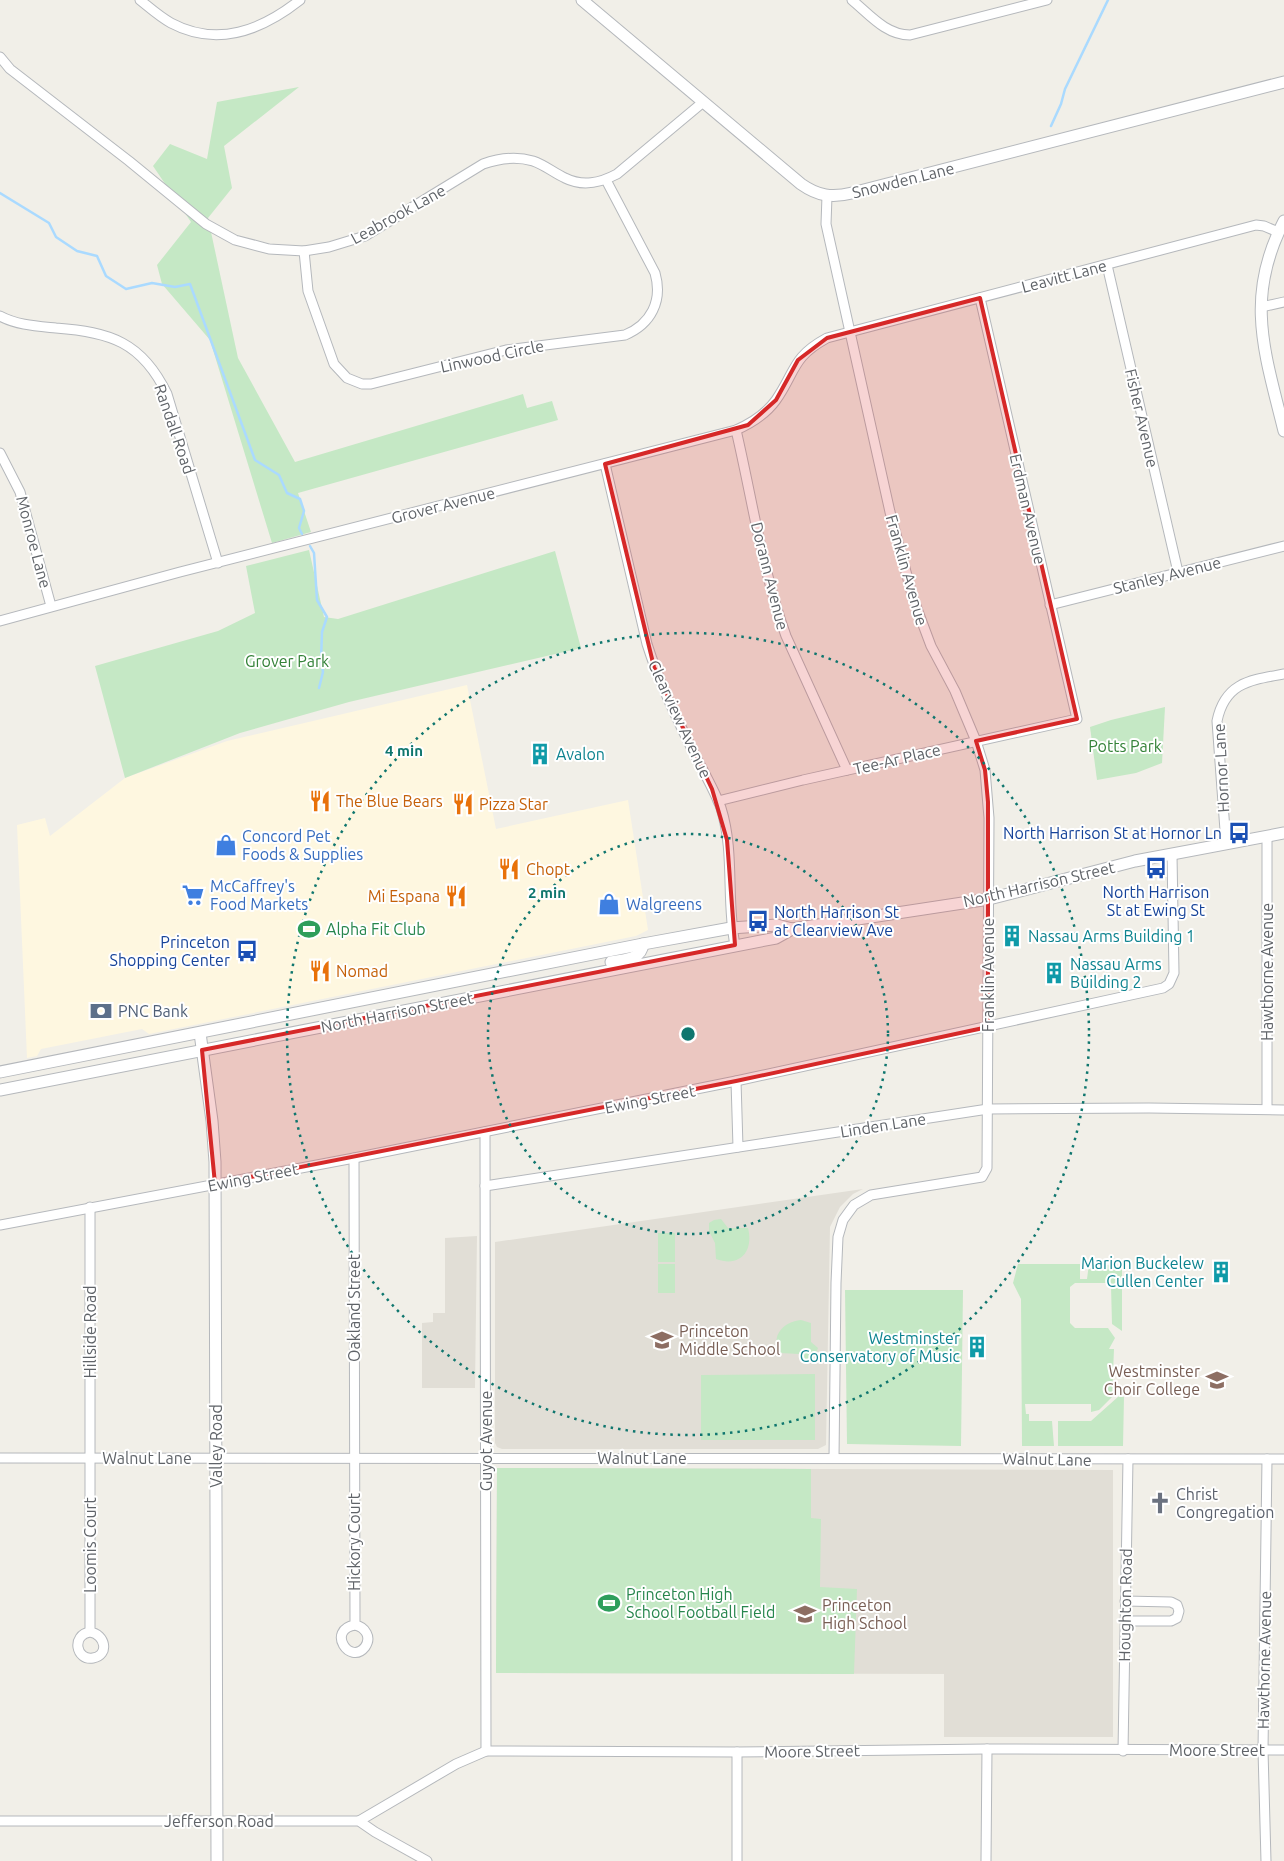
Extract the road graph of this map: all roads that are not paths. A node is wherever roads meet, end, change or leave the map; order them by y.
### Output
1 (140, 0) edge
2 (300, 0) edge
3 (582, 0) edge
4 (852, 0) edge
5 (1047, 0) edge
6 (0, 57) edge
7 (1284, 82) edge
8 (702, 102) junction
9 (606, 180) junction
10 (826, 196) junction
11 (1284, 221) edge
12 (1278, 232) junction
13 (304, 251) junction
14 (1107, 264) junction
15 (980, 298) junction
16 (1284, 302) edge
17 (1261, 307) junction
18 (0, 316) edge
19 (849, 332) junction
20 (736, 430) junction
21 (1284, 431) edge
22 (0, 453) edge
23 (605, 464) junction
24 (1284, 546) edge
25 (218, 563) junction
26 (1178, 572) junction
27 (1050, 605) junction
28 (51, 606) junction
29 (0, 621) edge
30 (1284, 674) edge
31 (1077, 719) joint
32 (976, 741) junction
33 (847, 770) junction
34 (718, 801) junction
35 (1284, 833) edge
36 (1267, 836) junction
37 (1226, 844) junction
38 (1172, 855) junction
39 (989, 899) junction
40 (731, 928) junction
41 (792, 929) junction
42 (680, 937) junction
43 (643, 944) junction
44 (735, 945) junction
45 (691, 954) junction
46 (540, 965) junction
47 (597, 972) junction
48 (568, 978) junction
49 (988, 1026) junction
50 (200, 1033) junction
51 (202, 1050) junction
52 (0, 1072) edge
53 (736, 1082) junction
54 (0, 1090) edge
55 (1267, 1108) junction
56 (988, 1109) junction
57 (1284, 1110) edge
58 (485, 1132) junction
59 (738, 1147) junction
60 (354, 1158) junction
61 (215, 1184) junction
62 (485, 1186) junction
63 (90, 1207) junction
64 (0, 1225) edge
65 (0, 1458) edge
66 (91, 1458) junction
67 (217, 1458) junction
68 (354, 1458) junction
69 (486, 1458) junction
70 (834, 1458) junction
71 (1128, 1459) junction
72 (1267, 1459) junction
73 (1284, 1459) edge
74 (1125, 1601) junction
75 (1125, 1621) junction
76 (355, 1626) dead end
77 (90, 1632) dead end
78 (987, 1749) junction
79 (486, 1750) junction
80 (1263, 1750) junction
81 (1284, 1750) edge
82 (1123, 1751) junction
83 (737, 1752) junction
84 (0, 1821) edge
85 (217, 1821) junction
86 (359, 1821) junction
87 (217, 1861) edge
88 (427, 1861) edge
89 (737, 1861) edge
90 (986, 1861) edge
91 (1266, 1861) edge

1 - 2 street
3 - 8 street
4 - 5 street
6 - 13 street, Leabrook Lane
7 - 10 street, Snowden Lane
8 - 9 street, Leabrook Lane
8 - 10 street
9 - 13 street, Leabrook Lane
9 - 13 street, Linwood Circle
10 - 19 street, Franklin Avenue
11 - 12 street
12 - 14 street, Leavitt Lane
12 - 17 street
14 - 15 street, Leavitt Lane
14 - 26 street, Fisher Avenue
15 - 19 street, Leavitt Lane
15 - 27 street, Erdman Avenue
16 - 17 street
17 - 21 street
18 - 25 street, Randall Road
19 - 20 street, Grover Avenue
19 - 32 street, Franklin Avenue
20 - 23 street, Grover Avenue
20 - 33 street, Dorann Avenue
22 - 28 street, Monroe Lane
23 - 25 street, Grover Avenue
23 - 34 street, Clearview Avenue
24 - 26 street, Stanley Avenue
25 - 28 street, Grover Avenue
26 - 27 street, Stanley Avenue
27 - 31 street, Erdman Avenue
28 - 29 street, Grover Avenue
30 - 37 street, Hornor Lane
31 - 32 street, Tee-Ar Place
32 - 33 street, Tee-Ar Place
32 - 39 street, Franklin Avenue
33 - 34 street, Tee-Ar Place
34 - 40 street, Clearview Avenue
35 - 36 street, North Harrison Street
36 - 37 street, North Harrison Street
36 - 55 street, Hawthorne Avenue
37 - 38 street, North Harrison Street
38 - 39 street, North Harrison Street
38 - 49 street, Ewing Street
39 - 41 street, North Harrison Street
39 - 49 street, Franklin Avenue
40 - 41 street, North Harrison Street
40 - 42 street, North Harrison Street
40 - 44 street, Clearview Avenue
41 - 44 street, North Harrison Street
42 - 43 street, North Harrison Street
42 - 45 street
43 - 46 street, North Harrison Street
43 - 47 street
44 - 45 street, North Harrison Street
45 - 47 street, North Harrison Street
46 - 48 street
46 - 50 street, North Harrison Street
47 - 48 street, North Harrison Street
48 - 51 street, North Harrison Street
49 - 53 street, Ewing Street
49 - 56 street, Franklin Avenue
50 - 51 street, Valley Road
50 - 52 street, North Harrison Street
51 - 54 street, North Harrison Street
51 - 61 street, Valley Road
53 - 58 street, Ewing Street
53 - 59 street
55 - 56 street, Linden Lane
55 - 57 street, Linden Lane
56 - 59 street, Linden Lane
56 - 70 street, Franklin Avenue
58 - 60 street, Ewing Street
58 - 62 street, Guyot Avenue
59 - 62 street, Linden Lane
60 - 61 street, Ewing Street
60 - 68 street, Oakland Street
61 - 63 street, Ewing Street
61 - 67 street, Valley Road
62 - 69 street, Guyot Avenue
63 - 64 street, Ewing Street
63 - 66 street, Hillside Road
65 - 66 street, Walnut Lane
66 - 67 street, Walnut Lane
66 - 77 street, Loomis Court
67 - 68 street, Walnut Lane
67 - 85 street, Valley Road
68 - 69 street, Walnut Lane
68 - 76 street, Hickory Court
69 - 70 street, Walnut Lane
69 - 79 street, Guyot Avenue
70 - 71 street, Walnut Lane
71 - 72 street, Walnut Lane
71 - 74 street, Houghton Road
72 - 73 street, Walnut Lane
72 - 80 street, Hawthorne Avenue
74 - 75 street, Houghton Road
74 - 75 street
75 - 82 street, Houghton Road
78 - 82 street, Moore Street
78 - 83 street, Moore Street
78 - 90 street
79 - 83 street, Moore Street
79 - 86 street, Moore Street
80 - 81 street, Moore Street
80 - 82 street, Moore Street
80 - 91 street, Hawthorne Avenue
83 - 89 street
84 - 85 street, Jefferson Road
85 - 86 street, Jefferson Road
85 - 87 street, Valley Road
86 - 88 street

